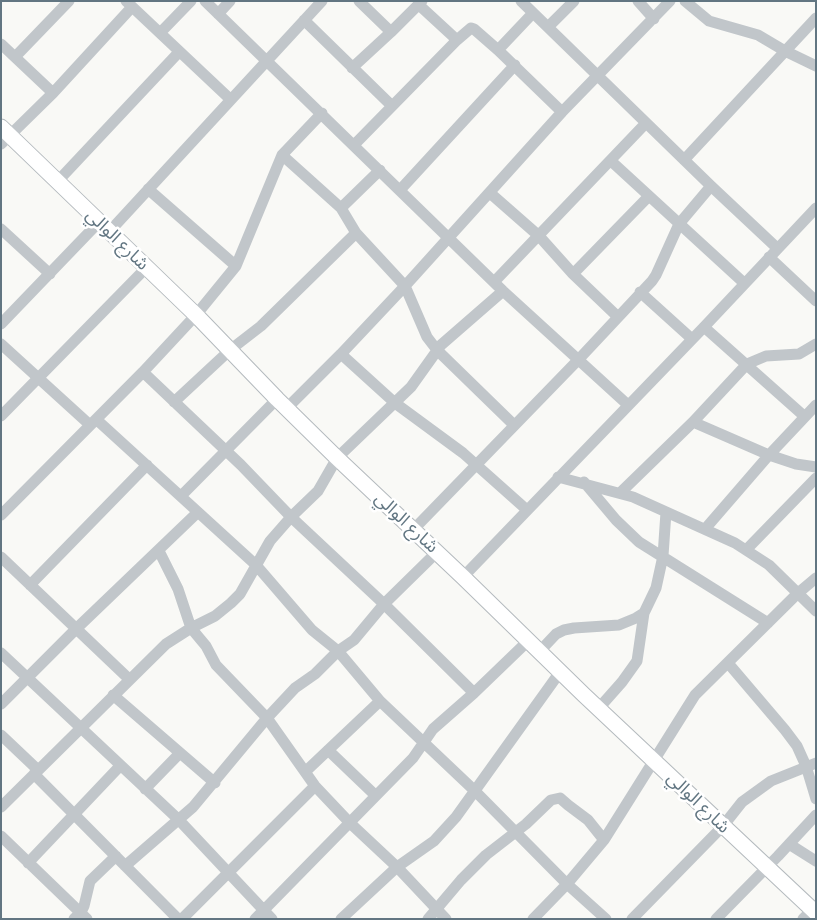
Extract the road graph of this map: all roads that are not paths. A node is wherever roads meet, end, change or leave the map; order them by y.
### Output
1 (69, 1) edge
2 (191, 1) edge
3 (205, 1) edge
4 (230, 1) edge
5 (322, 1) edge
6 (359, 1) edge
7 (521, 1) edge
8 (574, 1) edge
9 (638, 1) edge
10 (670, 1) edge
11 (685, 1) edge
12 (421, 3) edge
13 (130, 4) edge
14 (533, 13) junction
15 (218, 14) junction
16 (816, 18) edge
17 (654, 19) junction
18 (304, 20) junction
19 (548, 27) junction
20 (391, 32) junction
21 (160, 33) junction
22 (457, 40) junction
23 (1, 44) edge
24 (498, 50) junction
25 (785, 51) junction
26 (179, 52) junction
27 (15, 57) junction
28 (267, 61) junction
29 (515, 65) junction
30 (816, 66) edge
31 (352, 68) junction
32 (598, 76) junction
33 (53, 93) junction
34 (230, 100) junction
35 (392, 106) junction
36 (562, 112) junction
37 (322, 114) junction
38 (646, 123) junction
39 (4, 135) edge
40 (354, 145) junction
41 (282, 155) junction
42 (684, 160) junction
43 (611, 161) junction
44 (380, 170) junction
45 (57, 182) junction
46 (711, 186) junction
47 (148, 189) junction
48 (400, 190) junction
49 (490, 193) junction
50 (649, 196) junction
51 (341, 208) junction
52 (816, 208) edge
53 (679, 224) junction
54 (104, 227) junction
55 (1, 228) edge
56 (356, 233) junction
57 (539, 236) junction
58 (449, 238) junction
59 (773, 252) junction
60 (236, 266) junction
61 (146, 268) junction
62 (50, 274) junction
63 (573, 274) junction
64 (494, 282) junction
65 (744, 283) junction
66 (404, 286) junction
67 (503, 291) junction
68 (640, 292) junction
69 (816, 301) edge
70 (196, 315) junction
71 (618, 317) junction
72 (1, 324) edge
73 (704, 327) junction
74 (692, 339) junction
75 (1, 344) edge
76 (816, 344) edge
77 (230, 350) junction
78 (437, 350) junction
79 (341, 354) junction
80 (579, 360) junction
81 (746, 364) junction
82 (143, 372) junction
83 (39, 378) junction
84 (174, 402) junction
85 (395, 403) junction
86 (282, 404) junction
87 (628, 405) junction
88 (816, 405) edge
89 (1, 416) edge
90 (804, 416) junction
91 (94, 422) junction
92 (693, 422) junction
93 (514, 424) junction
94 (226, 451) junction
95 (769, 455) junction
96 (337, 458) junction
97 (476, 464) junction
98 (148, 465) junction
99 (816, 468) edge
100 (558, 477) junction
101 (816, 478) edge
102 (584, 482) junction
103 (620, 493) junction
104 (181, 496) junction
105 (527, 510) junction
106 (198, 512) junction
107 (666, 512) junction
108 (1, 515) edge
109 (291, 517) junction
110 (705, 529) junction
111 (413, 530) junction
112 (747, 549) junction
113 (159, 551) junction
114 (437, 552) junction
115 (662, 556) junction
116 (1, 557) edge
117 (256, 565) junction
118 (463, 577) junction
119 (816, 578) edge
120 (30, 585) junction
121 (797, 594) junction
122 (384, 604) junction
123 (816, 611) edge
124 (644, 613) junction
125 (768, 623) junction
126 (191, 628) junction
127 (76, 629) junction
128 (528, 641) junction
129 (338, 652) junction
130 (539, 652) junction
131 (1, 653) edge
132 (728, 664) junction
133 (560, 672) junction
134 (27, 677) junction
135 (129, 679) junction
136 (474, 693) junction
137 (113, 695) junction
138 (380, 701) junction
139 (1, 704) edge
140 (599, 708) junction
141 (267, 718) junction
142 (80, 728) junction
143 (1, 735) edge
144 (425, 743) junction
145 (328, 750) junction
146 (180, 753) junction
147 (654, 761) junction
148 (811, 764) edge
149 (120, 766) junction
150 (36, 772) junction
151 (305, 772) junction
152 (215, 782) junction
153 (314, 786) junction
154 (145, 789) junction
155 (476, 792) junction
156 (375, 795) junction
157 (816, 799) edge
158 (1, 807) edge
159 (74, 814) junction
160 (816, 815) edge
161 (178, 819) junction
162 (350, 823) junction
163 (723, 826) junction
164 (515, 832) junction
165 (1, 836) edge
166 (604, 840) junction
167 (789, 844) junction
168 (116, 856) junction
169 (816, 861) edge
170 (28, 863) junction
171 (125, 866) junction
172 (397, 867) junction
173 (766, 868) junction
174 (228, 874) junction
175 (567, 884) junction
176 (436, 908) junction
177 (811, 912) edge
178 (263, 916) edge
179 (81, 917) edge
180 (178, 919) edge
181 (182, 919) edge
182 (342, 919) edge
183 (428, 919) edge
184 (446, 919) edge
185 (533, 919) edge
186 (606, 919) edge
187 (632, 919) edge
188 (716, 919) edge

1 - 27 street
2 - 21 street
3 - 15 street
4 - 15 street
5 - 18 street
6 - 20 street
7 - 14 street
8 - 19 street
9 - 17 street
10 - 17 street
11 - 25 street
12 - 20 street
12 - 22 street
13 - 21 street
13 - 33 street
14 - 19 street
14 - 24 street
15 - 28 street
16 - 25 street
17 - 32 street
18 - 28 street
18 - 31 street
19 - 32 street
20 - 31 street
21 - 26 street
22 - 24 street
22 - 35 street
23 - 27 street
24 - 29 street
25 - 30 street
25 - 42 street
26 - 34 street
26 - 45 street
27 - 33 street
28 - 34 street
28 - 37 street
29 - 36 street
29 - 48 street
31 - 35 street
32 - 36 street
32 - 38 street
33 - 39 street
34 - 47 street
35 - 40 street
36 - 49 street
37 - 40 street
37 - 41 street
38 - 42 street
38 - 43 street
39 - 45 main road, شارع الوالي
40 - 44 street
41 - 51 street
41 - 60 street
42 - 46 street
43 - 50 street
43 - 57 street
44 - 48 street
44 - 51 street
45 - 54 main road, شارع الوالي
46 - 53 street
46 - 59 street
47 - 54 street
47 - 60 street
48 - 58 street
49 - 57 street
49 - 58 street
50 - 53 street
50 - 63 street
51 - 56 street
52 - 59 street
53 - 65 street
53 - 68 street
54 - 61 main road, شارع الوالي
54 - 62 street
55 - 62 street
56 - 66 street
56 - 77 street
57 - 63 street
57 - 64 street
58 - 64 street
58 - 66 street
59 - 65 street
59 - 69 street
60 - 70 street
61 - 70 main road, شارع الوالي
61 - 83 street
62 - 72 street
63 - 71 street
64 - 67 street
65 - 73 street
66 - 78 street
66 - 79 street
67 - 78 street
67 - 80 street
68 - 71 street
68 - 74 street
70 - 77 main road, شارع الوالي
70 - 82 street
71 - 80 street
73 - 74 street
73 - 81 street
74 - 87 street
75 - 83 street
76 - 81 street
77 - 84 street
77 - 86 main road, شارع الوالي
78 - 85 street
78 - 93 street
79 - 85 street
79 - 86 street
80 - 87 street
80 - 93 street
81 - 90 street
81 - 92 street
82 - 84 street
82 - 91 street
83 - 89 street
83 - 91 street
84 - 94 street
85 - 96 street
85 - 97 street
86 - 94 street
86 - 96 main road, شارع الوالي
87 - 100 street
88 - 90 street
90 - 95 street
91 - 98 street
91 - 108 street
92 - 95 street
92 - 103 street
93 - 97 street
94 - 104 street
94 - 109 street
95 - 99 street
95 - 110 street
96 - 109 street
96 - 111 main road, شارع الوالي
97 - 105 street
97 - 111 street
98 - 104 street
98 - 120 street
100 - 102 street
100 - 105 street
101 - 112 street
102 - 103 street
102 - 115 street
103 - 107 street
104 - 106 street
105 - 118 street
106 - 113 street
106 - 117 street
107 - 110 street
107 - 115 street
109 - 117 street
109 - 122 street
110 - 112 street
111 - 114 main road, شارع الوالي
112 - 121 street
113 - 126 street
113 - 127 street
114 - 118 main road, شارع الوالي
114 - 122 street
115 - 124 street
115 - 125 street
116 - 120 street
117 - 126 street
117 - 129 street
118 - 128 main road, شارع الوالي
119 - 121 street
120 - 127 street
121 - 123 street
121 - 125 street
122 - 129 street
122 - 136 street
124 - 130 street
124 - 140 street
125 - 132 street
126 - 135 street
126 - 141 street
127 - 134 street
127 - 135 street
128 - 130 main road, شارع الوالي
128 - 136 street
129 - 138 street
129 - 141 street
130 - 133 main road, شارع الوالي
131 - 134 street
132 - 147 street
132 - 148 street
133 - 140 main road, شارع الوالي
133 - 155 street
134 - 139 street
134 - 142 street
135 - 137 street
136 - 144 street
137 - 142 street
137 - 146 street
138 - 144 street
138 - 145 street
140 - 147 main road, شارع الوالي
141 - 151 street
141 - 152 street
142 - 149 street
142 - 150 street
143 - 150 street
144 - 155 street
144 - 156 street
145 - 151 street
145 - 156 street
146 - 152 street
146 - 154 street
147 - 163 main road, شارع الوالي
147 - 166 street
148 - 157 street
148 - 163 street
149 - 154 street
149 - 159 street
150 - 158 street
150 - 159 street
151 - 153 street
152 - 161 street
153 - 162 street
153 - 174 street
154 - 161 street
155 - 164 street
155 - 172 street
156 - 162 street
159 - 168 street
159 - 170 street
160 - 167 street
161 - 171 street
161 - 174 street
162 - 172 street
162 - 178 street
163 - 173 main road, شارع الوالي
163 - 187 street
164 - 166 street
164 - 175 street
164 - 176 street
165 - 170 street
166 - 175 street
167 - 169 street
167 - 173 street
168 - 171 street
168 - 179 street
170 - 179 street
171 - 180 street
172 - 176 street
172 - 182 street
173 - 177 main road, شارع الوالي
173 - 188 street
174 - 178 street
174 - 181 street
175 - 185 street
175 - 186 street
176 - 183 street
176 - 184 street

